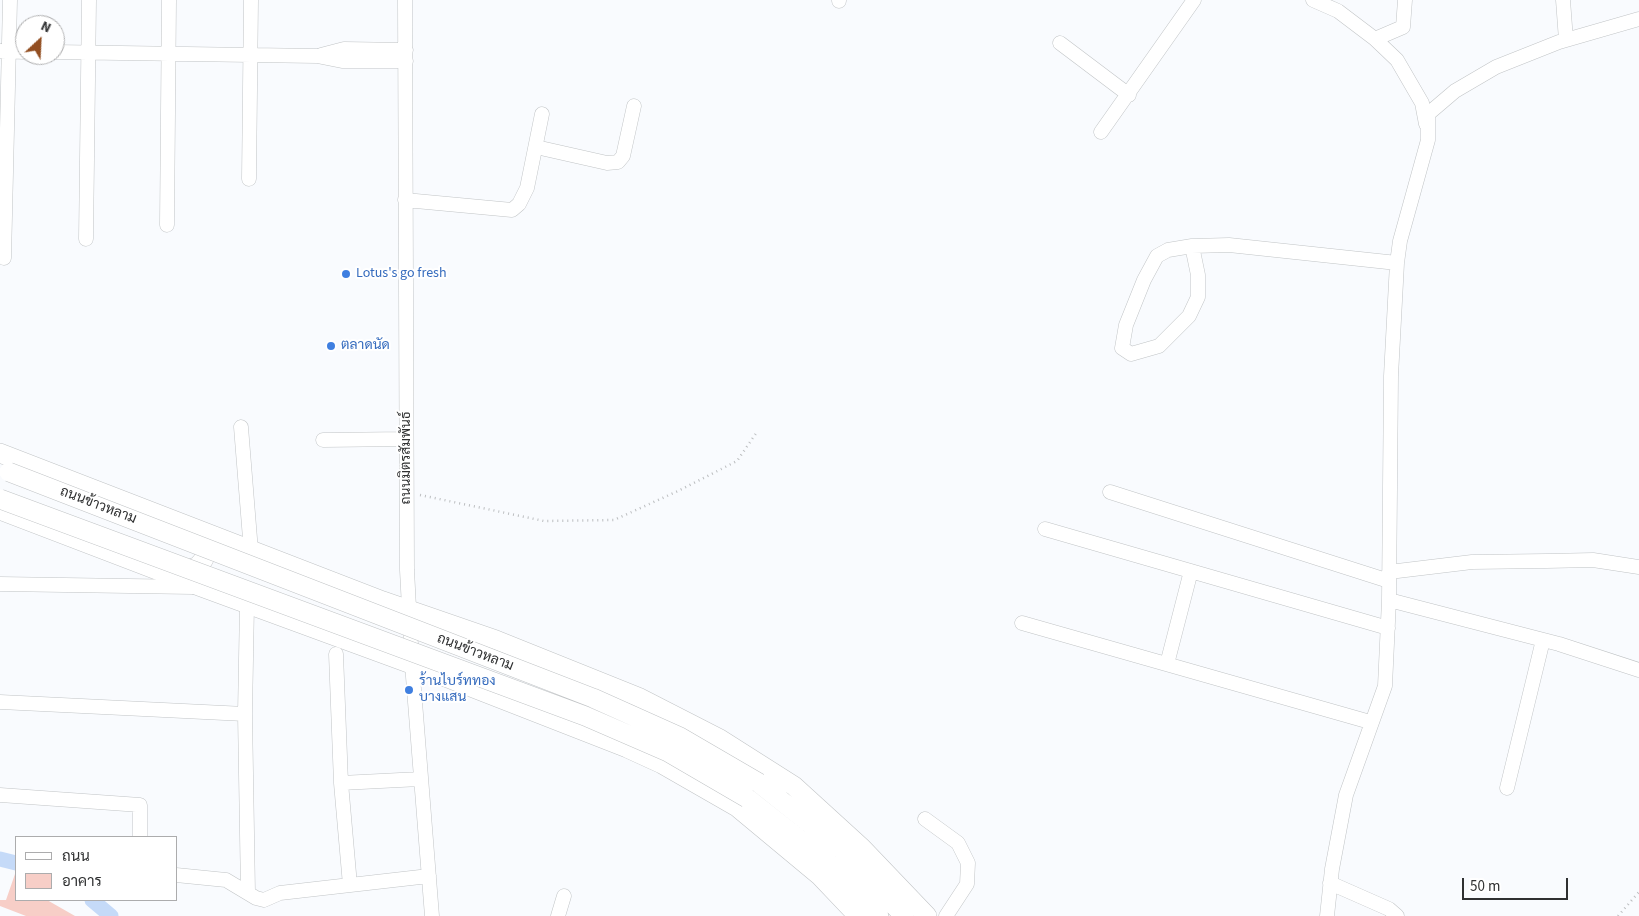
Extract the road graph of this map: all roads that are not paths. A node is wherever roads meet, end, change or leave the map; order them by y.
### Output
1 (10, 0) edge
2 (89, 0) edge
3 (169, 0) edge
4 (250, 0) edge
5 (405, 0) edge
6 (1194, 0) edge
7 (1314, 0) edge
8 (1405, 0) edge
9 (1563, 0) edge
10 (1639, 19) edge
11 (1375, 39) junction
12 (1566, 40) junction
13 (1060, 44) dead end
14 (5, 51) edge
15 (65, 52) edge
16 (90, 53) junction
17 (167, 54) junction
18 (250, 55) junction
19 (406, 56) junction
20 (1129, 95) junction
21 (634, 106) dead end
22 (542, 114) dead end
23 (1101, 132) dead end
24 (1428, 140) junction
25 (536, 147) junction
26 (249, 179) dead end
27 (405, 200) junction
28 (167, 225) dead end
29 (86, 239) dead end
30 (1192, 246) junction
31 (4, 258) dead end
32 (1397, 262) junction
33 (241, 428) dead end
34 (323, 440) dead end
35 (406, 440) junction
36 (0, 453) edge
37 (4, 470) edge
38 (1110, 492) dead end
39 (0, 499) edge
40 (0, 510) edge
41 (166, 518) junction
42 (1045, 529) dead end
43 (250, 551) junction
44 (148, 566) junction
45 (1639, 567) edge
46 (1191, 571) junction
47 (317, 575) junction
48 (1389, 576) junction
49 (0, 584) edge
50 (201, 587) junction
51 (1389, 600) junction
52 (247, 604) junction
53 (409, 610) junction
54 (292, 621) junction
55 (1022, 623) dead end
56 (1388, 628) junction
57 (496, 640) junction
58 (1543, 640) junction
59 (336, 654) dead end
60 (412, 664) junction
61 (1167, 664) junction
62 (1639, 670) edge
63 (481, 691) junction
64 (638, 697) junction
65 (0, 702) edge
66 (244, 714) junction
67 (1370, 722) junction
68 (627, 748) junction
69 (420, 779) junction
70 (342, 783) junction
71 (1507, 788) dead end
72 (753, 791) junction
73 (0, 796) edge
74 (925, 819) dead end
75 (140, 836) edge
76 (178, 875) edge
77 (428, 876) junction
78 (1330, 883) junction
79 (350, 885) junction
80 (248, 893) junction
81 (564, 896) dead end
82 (432, 916) edge
83 (558, 916) edge
84 (858, 916) edge
85 (879, 916) edge
86 (904, 916) edge
87 (926, 916) edge
88 (946, 916) edge
89 (1327, 916) edge
90 (1397, 916) edge

1 - 14 street
2 - 16 street
3 - 17 street
4 - 18 street
5 - 19 street, ถนนมิตรสัมพันธ์
6 - 20 street
7 - 11 street
8 - 11 street
9 - 12 street
10 - 12 street
11 - 24 street
12 - 24 street
13 - 20 street
14 - 31 street
15 - 16 street
16 - 17 street
16 - 29 street
17 - 18 street
17 - 28 street
18 - 19 street
18 - 26 street
19 - 27 street, ถนนมิตรสัมพันธ์
20 - 23 street
21 - 25 street
22 - 25 street
24 - 32 street
25 - 27 street
27 - 35 street, ถนนมิตรสัมพันธ์
30 - 30 street
30 - 32 street
32 - 48 street
33 - 43 street
34 - 35 street
35 - 53 street, ถนนมิตรสัมพันธ์
36 - 41 main road
37 - 72 main road, ถนนข้าวหลาม, bridge
38 - 48 street
39 - 72 main road, ถนนข้าวหลาม, bridge
40 - 44 main road
41 - 43 main road
41 - 44 main road
42 - 46 street
43 - 47 main road
44 - 50 main road
45 - 48 street
46 - 56 street
46 - 61 street
47 - 53 main road
47 - 54 main road
48 - 51 street
49 - 50 street
50 - 52 main road
51 - 56 street
51 - 58 street
52 - 54 main road
52 - 66 street
53 - 57 main road
53 - 60 street, ถนนมิตรสัมพันธ์
54 - 60 main road
55 - 61 street
56 - 67 street
57 - 63 main road
57 - 64 main road
58 - 62 street
58 - 71 street
59 - 70 street
60 - 63 main road
60 - 69 street, ถนนมิตรสัมพันธ์
61 - 67 street
63 - 68 main road
64 - 68 main road
64 - 87 main road
65 - 66 street
66 - 80 street
67 - 78 street
68 - 84 main road
69 - 70 street
69 - 77 street, ถนนมิตรสัมพันธ์
70 - 79 street
72 - 85 main road, ถนนข้าวหลาม
72 - 86 main road, ถนนข้าวหลาม
73 - 75 street
74 - 88 street
76 - 80 street
77 - 79 street
77 - 82 street, ถนนมิตรสัมพันธ์
78 - 89 street
78 - 90 street
79 - 80 street
81 - 83 street

